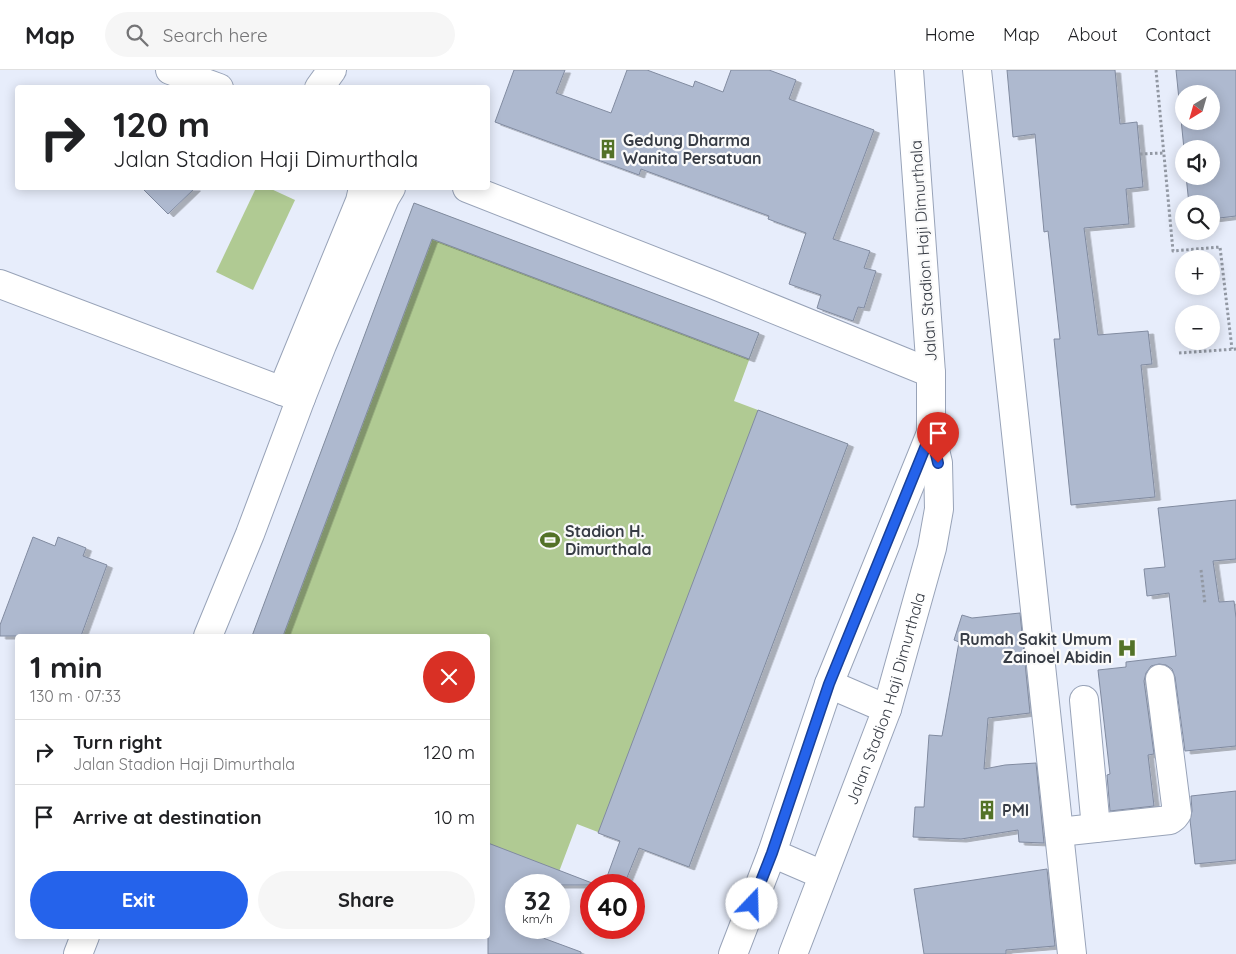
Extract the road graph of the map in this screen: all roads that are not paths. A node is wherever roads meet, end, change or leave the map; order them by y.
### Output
1 (170, 70) edge
2 (332, 70) edge
3 (909, 70) edge
4 (977, 70) edge
5 (211, 85) edge
6 (321, 85) edge
7 (363, 190) edge
8 (390, 190) edge
9 (472, 190) edge
10 (0, 284) edge
11 (931, 373) junction
12 (292, 394) junction
13 (931, 433) junction
14 (209, 634) edge
15 (1160, 678) dead end
16 (829, 684) junction
17 (1084, 700) dead end
18 (888, 710) junction
19 (1096, 828) junction
20 (1059, 832) junction
21 (772, 853) junction
22 (823, 875) junction
23 (84, 939) edge
24 (78, 954) edge
25 (734, 954) edge
26 (793, 954) edge
27 (1072, 954) edge

1 - 5 street
2 - 6 street
3 - 11 street, Jalan Stadion Haji Dimurthala
4 - 20 street
7 - 12 street
8 - 12 street
9 - 11 street
10 - 12 street
11 - 13 street, Jalan Stadion Haji Dimurthala
12 - 14 street
13 - 16 street, Jalan Stadion Haji Dimurthala
13 - 18 street, Jalan Stadion Haji Dimurthala
15 - 19 street
16 - 18 street
16 - 21 street, Jalan Stadion Haji Dimurthala
17 - 19 street
18 - 22 street, Jalan Stadion Haji Dimurthala
19 - 20 street
20 - 27 street
21 - 22 street
21 - 25 street, Jalan Stadion Haji Dimurthala
22 - 26 street, Jalan Stadion Haji Dimurthala
23 - 24 street

